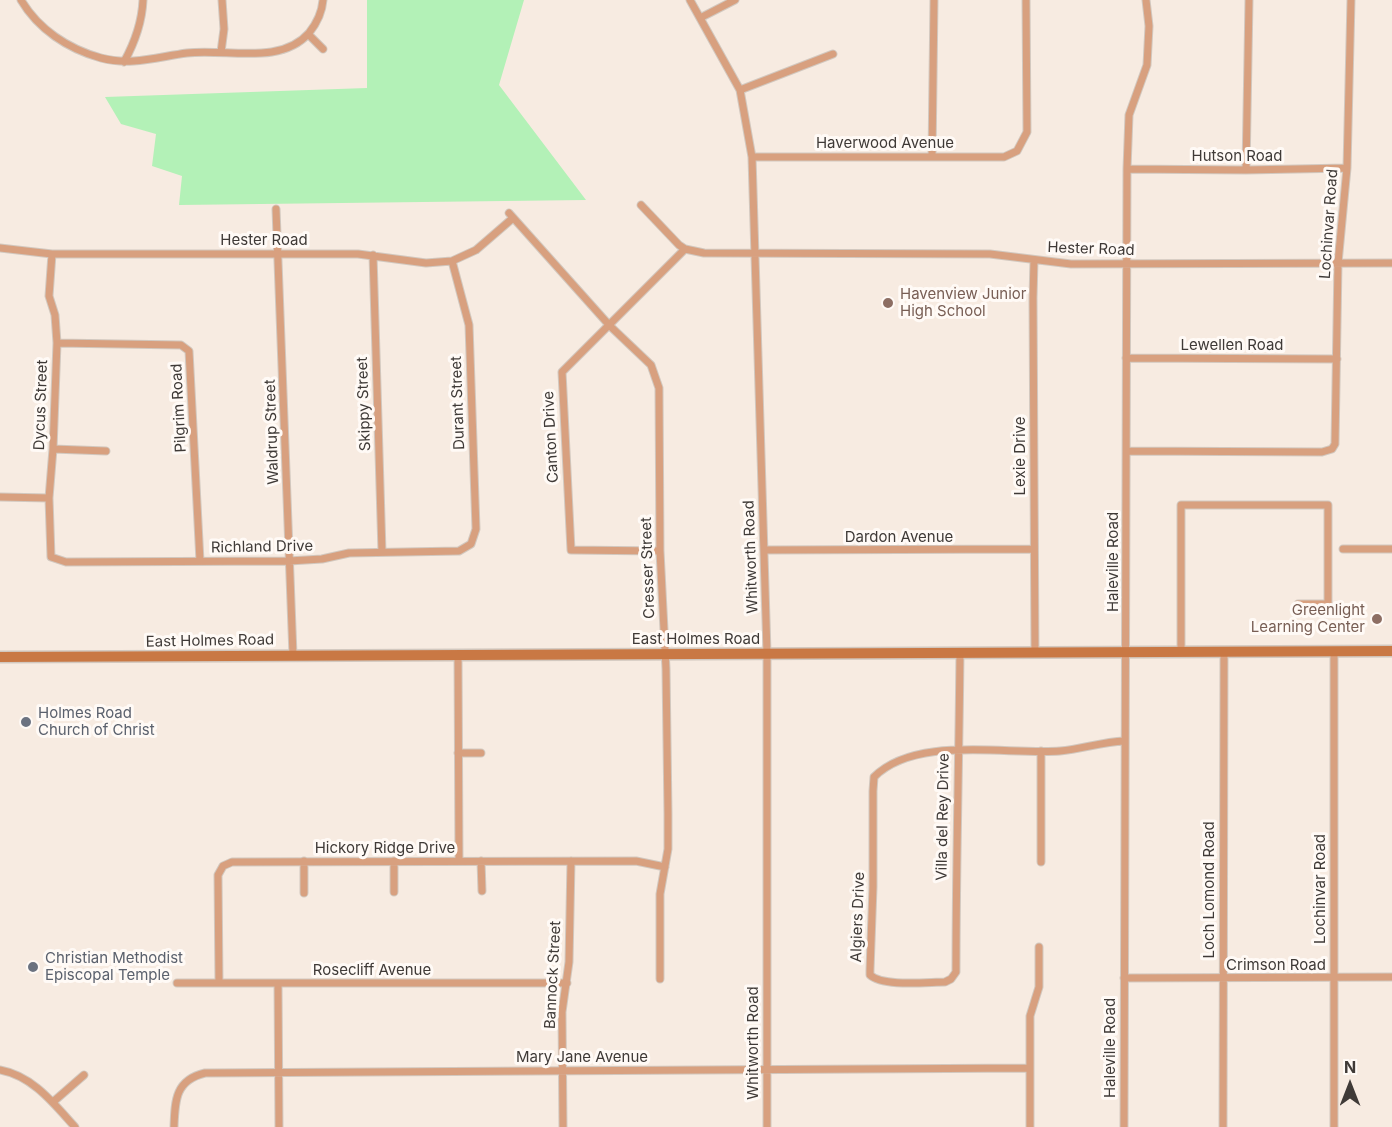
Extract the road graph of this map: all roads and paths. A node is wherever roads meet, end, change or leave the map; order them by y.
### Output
1 (21, 0) edge
2 (142, 0) edge
3 (222, 0) edge
4 (323, 0) edge
5 (690, 0) edge
6 (735, 0) edge
7 (934, 0) edge
8 (1026, 0) edge
9 (1146, 0) edge
10 (1249, 0) edge
11 (1351, 0) edge
12 (700, 18) junction
13 (308, 34) junction
14 (323, 49) dead end
15 (221, 52) junction
16 (833, 54) dead end
17 (124, 62) junction
18 (740, 90) junction
19 (752, 157) junction
20 (932, 157) junction
21 (1347, 168) junction
22 (1127, 169) junction
23 (1246, 170) junction
24 (640, 205) dead end
25 (276, 209) dead end
26 (511, 216) joint
27 (0, 248) edge
28 (685, 249) junction
29 (279, 253) junction
30 (754, 253) junction
31 (52, 254) junction
32 (373, 255) junction
33 (1034, 260) junction
34 (452, 261) junction
35 (1338, 263) junction
36 (1392, 263) edge
37 (1126, 264) junction
38 (610, 326) junction
39 (57, 343) junction
40 (1126, 358) junction
41 (1337, 358) junction
42 (54, 449) junction
43 (106, 451) dead end
44 (1127, 452) junction
45 (0, 497) edge
46 (49, 498) junction
47 (471, 544) joint
48 (1033, 549) junction
49 (1343, 549) dead end
50 (1392, 549) edge
51 (765, 550) junction
52 (660, 551) junction
53 (382, 552) junction
54 (51, 557) joint
55 (200, 561) junction
56 (289, 561) junction
57 (1298, 604) dead end
58 (1392, 651) edge
59 (1035, 652) junction
60 (1125, 652) junction
61 (1181, 652) junction
62 (1224, 652) junction
63 (1334, 652) junction
64 (960, 653) junction
65 (665, 654) junction
66 (767, 654) junction
67 (293, 655) junction
68 (458, 655) junction
69 (0, 657) edge
70 (1124, 741) junction
71 (957, 750) junction
72 (1041, 751) junction
73 (458, 753) junction
74 (481, 753) dead end
75 (304, 861) junction
76 (394, 861) junction
77 (459, 861) junction
78 (481, 861) junction
79 (570, 861) junction
80 (1041, 862) dead end
81 (665, 867) junction
82 (482, 891) dead end
83 (394, 892) dead end
84 (304, 893) dead end
85 (1039, 948) dead end
86 (1124, 978) junction
87 (1223, 978) junction
88 (1332, 978) junction
89 (1392, 978) edge
90 (660, 979) dead end
91 (951, 979) joint
92 (177, 983) dead end
93 (219, 983) junction
94 (278, 983) junction
95 (567, 983) junction
96 (1029, 1068) junction
97 (767, 1069) junction
98 (0, 1070) edge
99 (563, 1070) junction
100 (279, 1072) junction
101 (84, 1075) dead end
102 (53, 1102) junction
103 (75, 1127) edge
104 (174, 1127) edge
105 (279, 1127) edge
106 (563, 1127) edge
107 (767, 1127) edge
108 (1030, 1127) edge
109 (1124, 1127) edge
110 (1223, 1127) edge
111 (1334, 1127) edge

1 - 17 street
2 - 17 street
3 - 15 street
4 - 13 street
5 - 12 street, Whitworth Road
6 - 12 street
7 - 20 street
8 - 20 street, Haverwood Avenue
9 - 22 street, Haleville Road
10 - 23 street
11 - 21 street, Lochinvar Road
12 - 18 street, Whitworth Road
13 - 14 street
13 - 15 street
15 - 17 street
16 - 18 street
18 - 19 street, Whitworth Road
19 - 20 street, Haverwood Avenue
19 - 30 street, Whitworth Road
21 - 23 street, Hutson Road
21 - 35 street, Lochinvar Road
22 - 23 street, Hutson Road
22 - 37 street, Haleville Road
24 - 28 street
25 - 29 street, Waldrup Street
26 - 34 street, Hester Road
26 - 38 street, Cresser Street
27 - 31 street, Hester Road
28 - 30 street, Hester Road
28 - 38 street, Canton Drive
29 - 31 street, Hester Road
29 - 32 street, Hester Road
29 - 56 street, Waldrup Street
30 - 33 street, Hester Road
30 - 51 street, Whitworth Road
31 - 39 street, Dycus Street
32 - 34 street, Hester Road
32 - 53 street, Skippy Street
33 - 37 street, Hester Road
33 - 48 street, Lexie Drive
34 - 47 street, Durant Street
35 - 36 street, Hester Road
35 - 37 street, Hester Road
35 - 41 street, Lochinvar Road
37 - 40 street, Haleville Road
38 - 52 street, Cresser Street
38 - 52 street, Canton Drive
39 - 42 street, Dycus Street
39 - 55 street, Pilgrim Road
40 - 41 street, Lewellen Road
40 - 44 street, Haleville Road
41 - 44 street, Lochinvar Road
42 - 43 street
42 - 46 street, Dycus Street
44 - 60 street, Haleville Road
45 - 46 street
46 - 54 street, Dycus Street
47 - 53 street, Richland Drive
48 - 51 street, Dardon Avenue
48 - 59 street, Lexie Drive
49 - 50 street
51 - 66 street, Whitworth Road
52 - 65 street, Cresser Street
53 - 56 street, Richland Drive
54 - 55 street, Richland Drive
55 - 56 street, Richland Drive
56 - 67 street, Waldrup Street
57 - 61 street
58 - 63 main road, East Holmes Road
59 - 60 main road, East Holmes Road
59 - 64 main road, East Holmes Road
60 - 61 main road, East Holmes Road
60 - 70 street, Haleville Road
61 - 62 main road, East Holmes Road
62 - 63 main road, East Holmes Road
62 - 87 street, Loch Lomond Road
63 - 88 street, Lochinvar Road
64 - 66 main road, East Holmes Road
64 - 71 street, Villa del Rey Drive
65 - 66 main road, East Holmes Road
65 - 68 main road, East Holmes Road
65 - 81 street, Cresser Street
66 - 97 street, Whitworth Road
67 - 68 main road, East Holmes Road
67 - 69 main road, East Holmes Road
68 - 73 street
70 - 72 street
70 - 86 street, Haleville Road
71 - 72 street
71 - 91 street, Villa del Rey Drive
71 - 91 street, Algiers Drive
72 - 80 street
73 - 74 street
73 - 77 street
75 - 76 street, Hickory Ridge Drive
75 - 84 street
75 - 93 street, Hickory Ridge Drive
76 - 77 street, Hickory Ridge Drive
76 - 83 street
77 - 78 street, Hickory Ridge Drive
78 - 79 street, Hickory Ridge Drive
78 - 82 street
79 - 81 street, Hickory Ridge Drive
79 - 95 street, Bannock Street
81 - 90 street, Cresser Street
85 - 96 street
86 - 87 street, Crimson Road
86 - 109 street, Haleville Road
87 - 88 street, Crimson Road
87 - 110 street, Loch Lomond Road
88 - 89 street, Crimson Road
88 - 111 street, Lochinvar Road
92 - 93 street, Rosecliff Avenue
93 - 94 street, Rosecliff Avenue
94 - 95 street, Rosecliff Avenue
94 - 100 street
95 - 99 street, Bannock Street
96 - 97 street, Mary Jane Avenue
96 - 108 street
97 - 99 street, Mary Jane Avenue
97 - 107 street, Whitworth Road
98 - 102 street
99 - 100 street, Mary Jane Avenue
99 - 106 street, Bannock Street
100 - 104 street, Mary Jane Avenue
100 - 105 street
101 - 102 street
102 - 103 street

